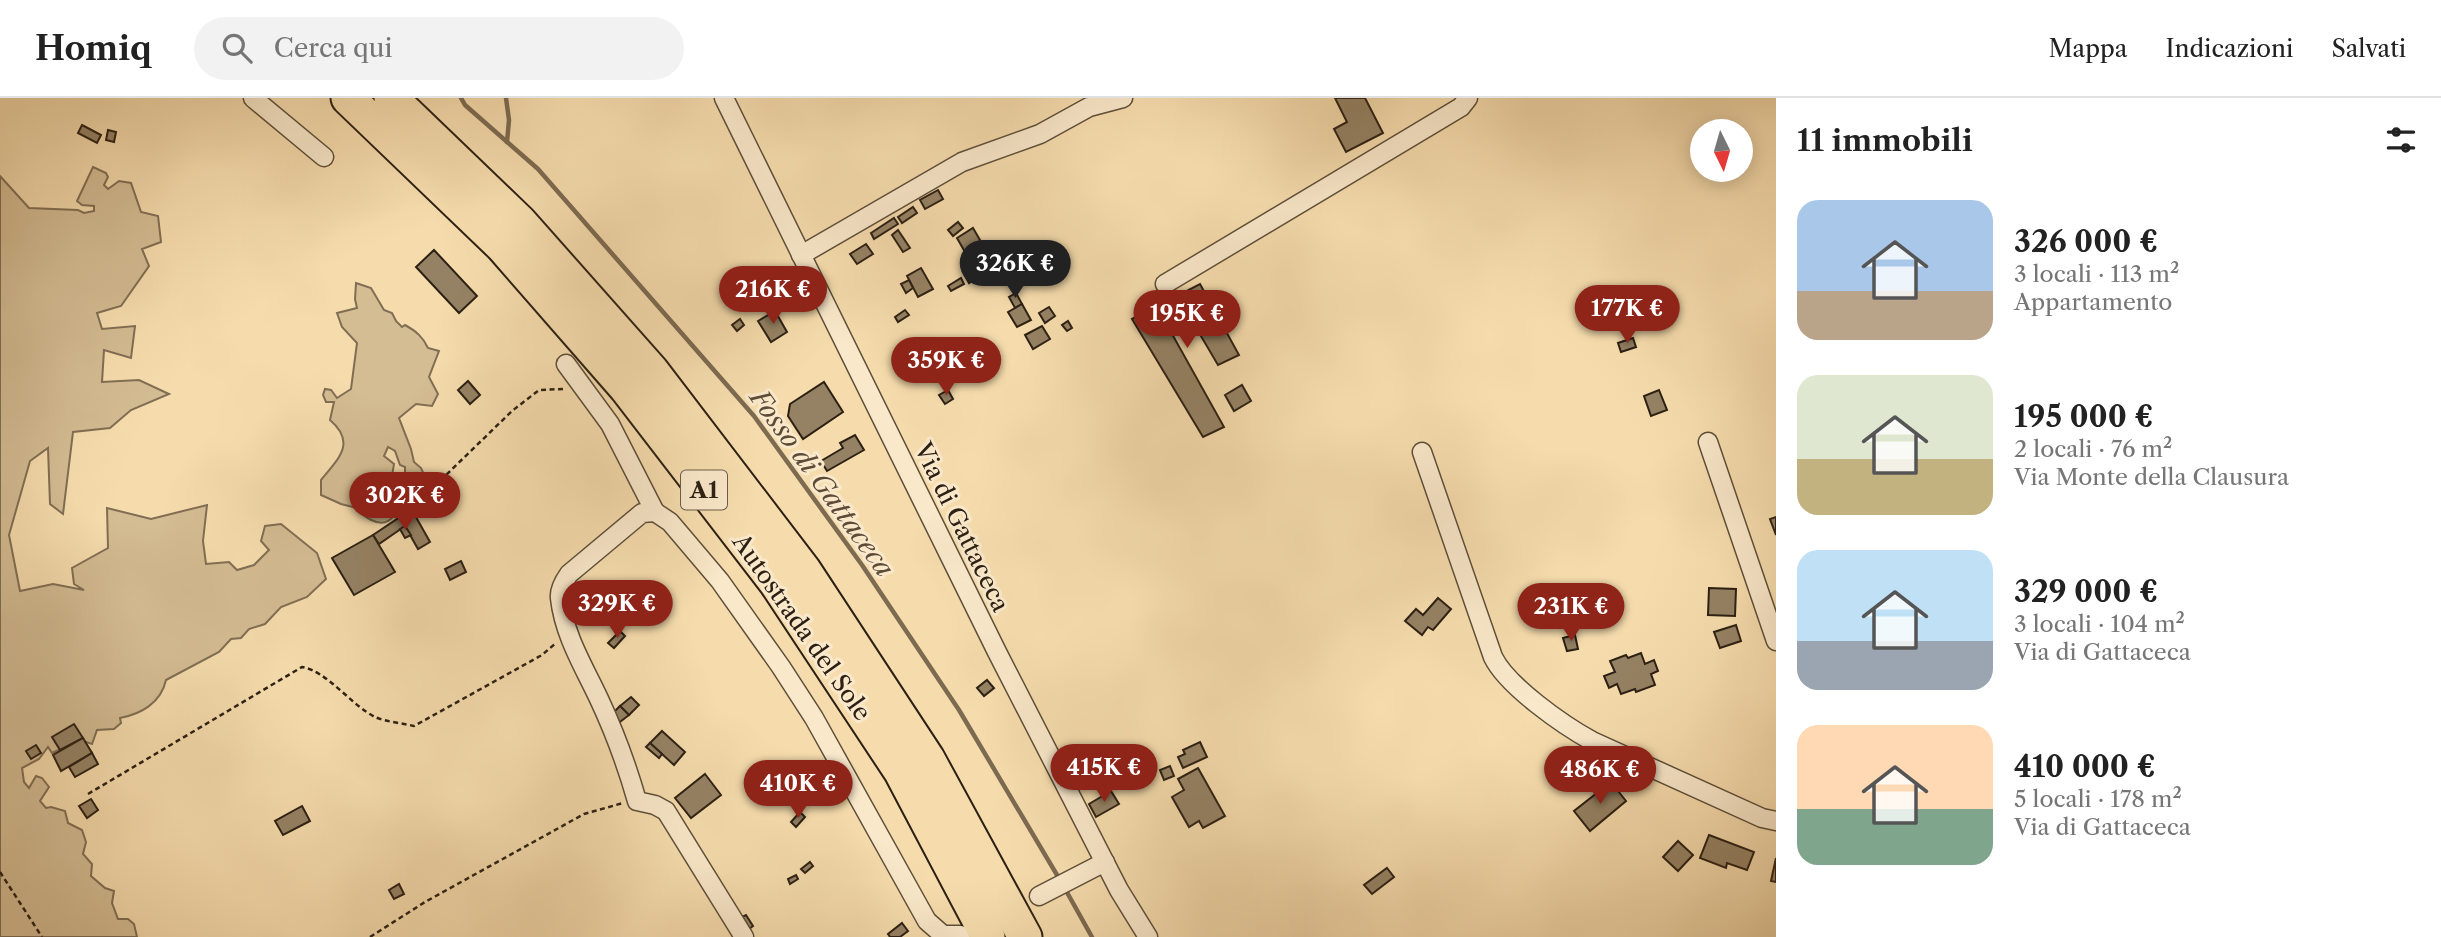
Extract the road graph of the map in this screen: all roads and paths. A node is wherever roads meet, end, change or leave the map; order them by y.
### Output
1 (253, 98) edge
2 (348, 98) edge
3 (391, 98) edge
4 (724, 98) edge
5 (1123, 98) edge
6 (1468, 98) edge
7 (324, 157) dead end
8 (801, 255) junction
9 (1165, 284) dead end
10 (566, 364) dead end
11 (585, 389) junction
12 (1707, 442) dead end
13 (1422, 452) dead end
14 (655, 512) junction
15 (438, 514) dead end
16 (568, 635) junction
17 (1776, 641) edge
18 (88, 794) dead end
19 (637, 802) junction
20 (1776, 821) edge
21 (1105, 862) junction
22 (0, 872) edge
23 (1038, 896) dead end
24 (974, 936) edge
25 (42, 937) edge
26 (370, 937) edge
27 (744, 937) edge
28 (1026, 937) edge
29 (1148, 937) edge

1 - 7 street
2 - 24 highway, Autostrada del Sole / A1
3 - 28 highway, Autostrada del Sole / A1
4 - 8 street, Via di Gattaceca
5 - 8 street
6 - 9 street
8 - 21 street, Via di Gattaceca
10 - 11 street
11 - 14 street
11 - 15 path
12 - 17 street
13 - 20 street
14 - 16 street
14 - 24 street
16 - 18 path
16 - 19 street
19 - 26 path
19 - 27 street
21 - 23 street
21 - 29 street, Via di Gattaceca
22 - 25 path

